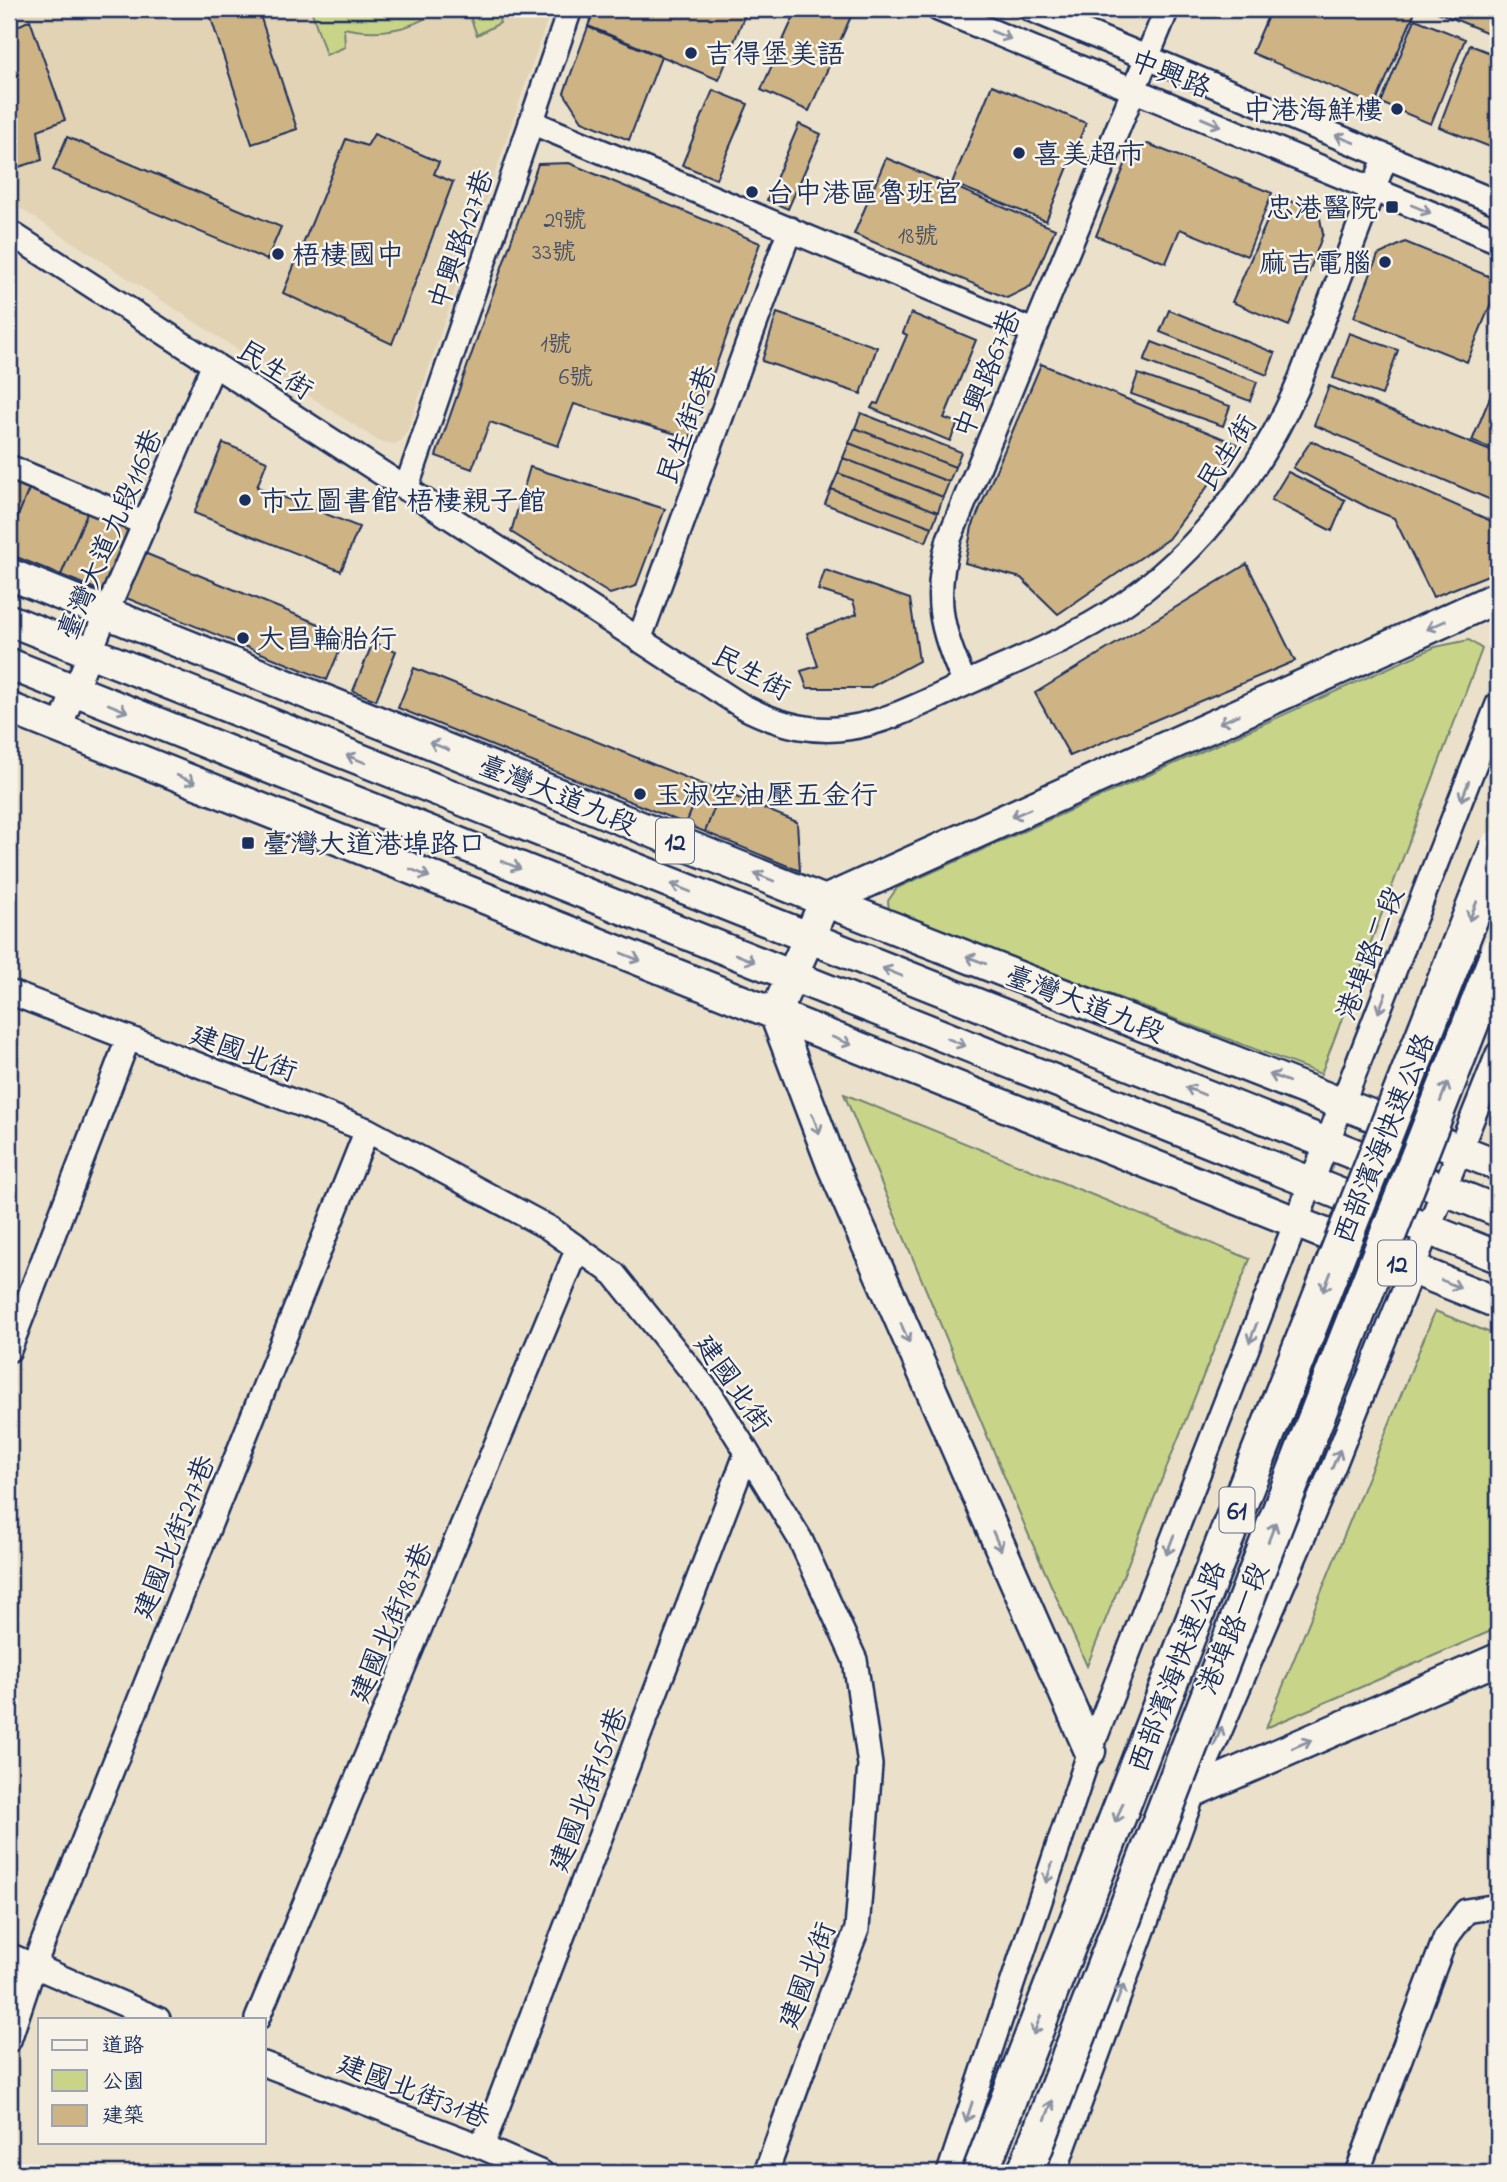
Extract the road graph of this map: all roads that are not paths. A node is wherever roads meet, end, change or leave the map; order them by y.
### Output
1 (570, 9) edge
2 (938, 9) edge
3 (1030, 9) edge
4 (1167, 9) edge
5 (1147, 57) junction
6 (1134, 90) junction
7 (531, 122) junction
8 (1386, 156) junction
9 (1373, 189) junction
10 (1498, 202) edge
11 (790, 229) junction
12 (9, 232) edge
13 (1498, 240) edge
14 (1035, 332) junction
15 (214, 364) junction
16 (9, 467) edge
17 (406, 489) junction
18 (146, 524) junction
19 (9, 574) edge
20 (1498, 597) edge
21 (106, 613) junction
22 (9, 620) edge
23 (639, 640) junction
24 (90, 653) junction
25 (9, 664) edge
26 (965, 683) junction
27 (75, 690) junction
28 (1498, 704) edge
29 (9, 708) edge
30 (59, 729) junction
31 (1498, 847) edge
32 (825, 901) junction
33 (808, 939) junction
34 (1498, 954) edge
35 (791, 977) junction
36 (9, 992) edge
37 (775, 1014) junction
38 (128, 1039) junction
39 (1498, 1054) edge
40 (1343, 1103) junction
41 (367, 1130) junction
42 (1327, 1143) junction
43 (1461, 1150) junction
44 (1498, 1165) edge
45 (1311, 1183) junction
46 (1445, 1190) junction
47 (1498, 1211) edge
48 (1296, 1223) junction
49 (1430, 1230) junction
50 (578, 1248) junction
51 (1498, 1257) edge
52 (1414, 1269) junction
53 (1498, 1303) edge
54 (9, 1350) edge
55 (747, 1452) junction
56 (1498, 1659) edge
57 (1090, 1751) junction
58 (1194, 1791) junction
59 (1498, 1906) edge
60 (9, 1955) edge
61 (34, 1965) junction
62 (156, 2018) edge
63 (257, 2018) edge
64 (9, 2040) edge
65 (266, 2065) edge
66 (482, 2147) junction
67 (542, 2173) edge
68 (766, 2173) edge
69 (949, 2173) edge
70 (979, 2173) edge
71 (1025, 2173) edge
72 (1054, 2173) edge
73 (1357, 2173) edge

1 - 7 street, 中興路127巷
2 -> 6 street, 中興路
3 - 5 street, 中興路
4 - 5 street, 中興路67巷
5 - 6 street, 中興路67巷
8 -> 5 street, 中興路
6 -> 9 street, 中興路
6 - 14 street, 中興路67巷
7 - 11 street
7 - 17 street, 中興路127巷
8 - 9 street, 民生街
8 - 10 street, 中興路
9 -> 13 street, 中興路
9 - 26 street, 民生街
11 - 14 street
11 - 23 street, 民生街6巷
12 - 15 street, 民生街
14 - 26 street, 中興路67巷
15 - 17 street, 民生街
15 - 18 street, 臺灣大道九段116巷
16 - 18 street
17 - 23 street, 民生街
18 - 21 street, 臺灣大道九段116巷
19 - 21 main road, 臺灣大道九段 / 12
20 -> 32 main road
21 - 24 street, 臺灣大道九段116巷
32 -> 21 main road, 臺灣大道九段 / 12
22 - 24 main road, 臺灣大道九段 / 12
23 - 26 street, 民生街
24 - 27 street, 臺灣大道九段116巷
33 -> 24 main road, 臺灣大道九段 / 12
25 - 27 main road, 12
27 - 30 street, 臺灣大道九段116巷
27 -> 35 main road, 12
28 -> 40 street, 港埠路二段
29 - 30 main road, 12
30 -> 37 main road, 12
31 -> 70 highway, 西部濱海快速公路 / 61, bridge
32 - 33 main road
40 -> 32 main road, 臺灣大道九段 / 12
33 - 35 main road
42 -> 33 main road, 臺灣大道九段 / 12
71 -> 34 highway, 西部濱海快速公路 / 61, bridge
35 - 37 main road
35 -> 45 main road, 12
36 - 38 street, 建國北街
37 -> 48 main road, 12
37 -> 57 main road
38 - 41 street, 建國北街
38 - 54 street
39 - 43 street
40 - 42 street, 港埠路二段
40 - 43 main road, 12
41 - 50 street, 建國北街
41 - 61 street, 建國北街217巷
42 - 45 street, 港埠路二段
42 - 46 main road, 12
43 - 44 main road, 12
43 - 46 street, 港埠路一段
45 - 48 street, 港埠路二段
45 - 49 main road, 12
46 - 47 main road, 12
46 - 49 street, 港埠路一段
48 - 52 main road, 12
48 -> 57 street
49 - 51 main road, 12
49 - 52 street, 港埠路一段
50 - 55 street, 建國北街
50 - 63 street, 建國北街187巷
52 -> 53 main road, 12
58 -> 52 street, 港埠路一段
55 - 66 street, 建國北街151巷
55 - 68 street, 建國北街
58 -> 56 main road
57 -> 69 street
72 -> 58 street, 港埠路一段
59 - 73 street
60 - 61 street
61 - 62 street
61 - 64 street, 建國北街217巷
65 - 66 street, 建國北街31巷
66 - 67 street, 建國北街31巷

